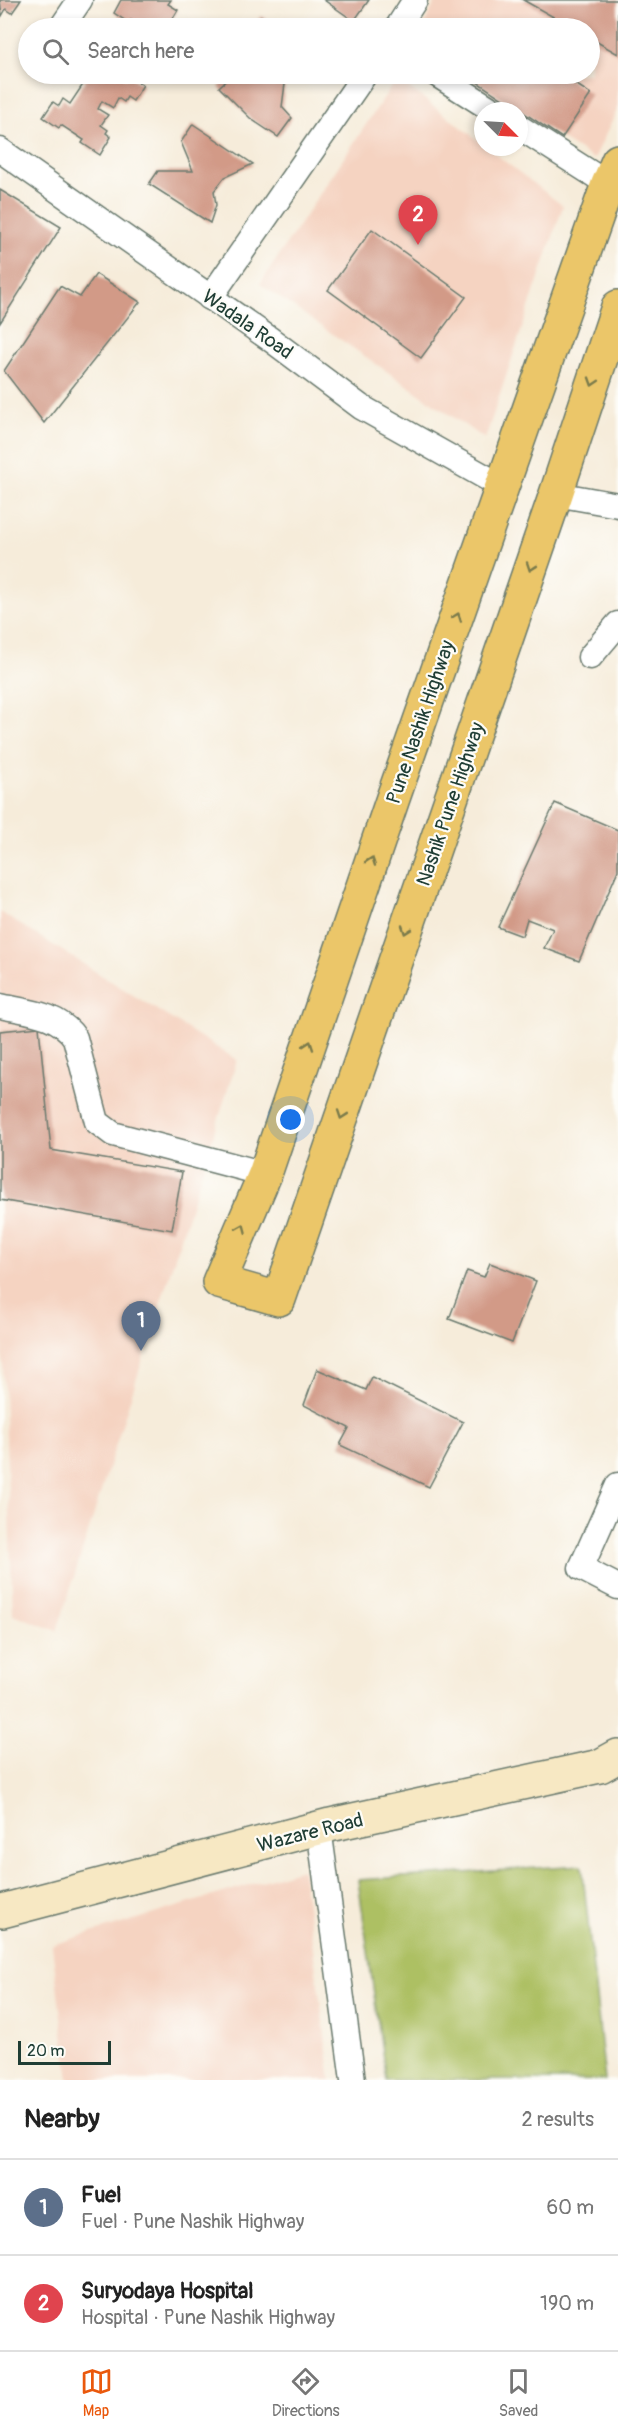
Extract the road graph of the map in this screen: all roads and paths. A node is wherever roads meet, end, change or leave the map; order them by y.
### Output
1 (80, 0) edge
2 (415, 0) edge
3 (68, 18) edge
4 (403, 18) edge
5 (358, 84) edge
6 (452, 84) edge
7 (480, 102) edge
8 (528, 131) edge
9 (0, 150) edge
10 (613, 173) edge
11 (210, 298) junction
12 (618, 307) edge
13 (503, 487) junction
14 (556, 494) junction
15 (618, 506) edge
16 (618, 624) edge
17 (590, 657) dead end
18 (0, 1006) edge
19 (265, 1174) junction
20 (219, 1282) joint
21 (618, 1485) edge
22 (618, 1587) edge
23 (618, 1756) edge
24 (319, 1828) junction
25 (2, 1911) dead end
26 (353, 2080) edge

1 - 3 street
2 - 4 street
5 - 11 street
6 - 7 street
8 - 10 street
9 - 11 street, Wadala Road
10 - 13 highway, Pune Nashik Highway
11 - 13 street, Wadala Road
12 -> 14 highway, Nashik Pune Highway
19 -> 13 highway, Pune Nashik Highway
14 - 15 street
14 -> 20 highway, Nashik Pune Highway
16 - 17 street
18 - 19 street
20 -> 19 highway, Pune Nashik Highway
21 - 22 street
23 - 24 street, Wazare Road
24 - 25 street, Wazare Road
24 - 26 street

